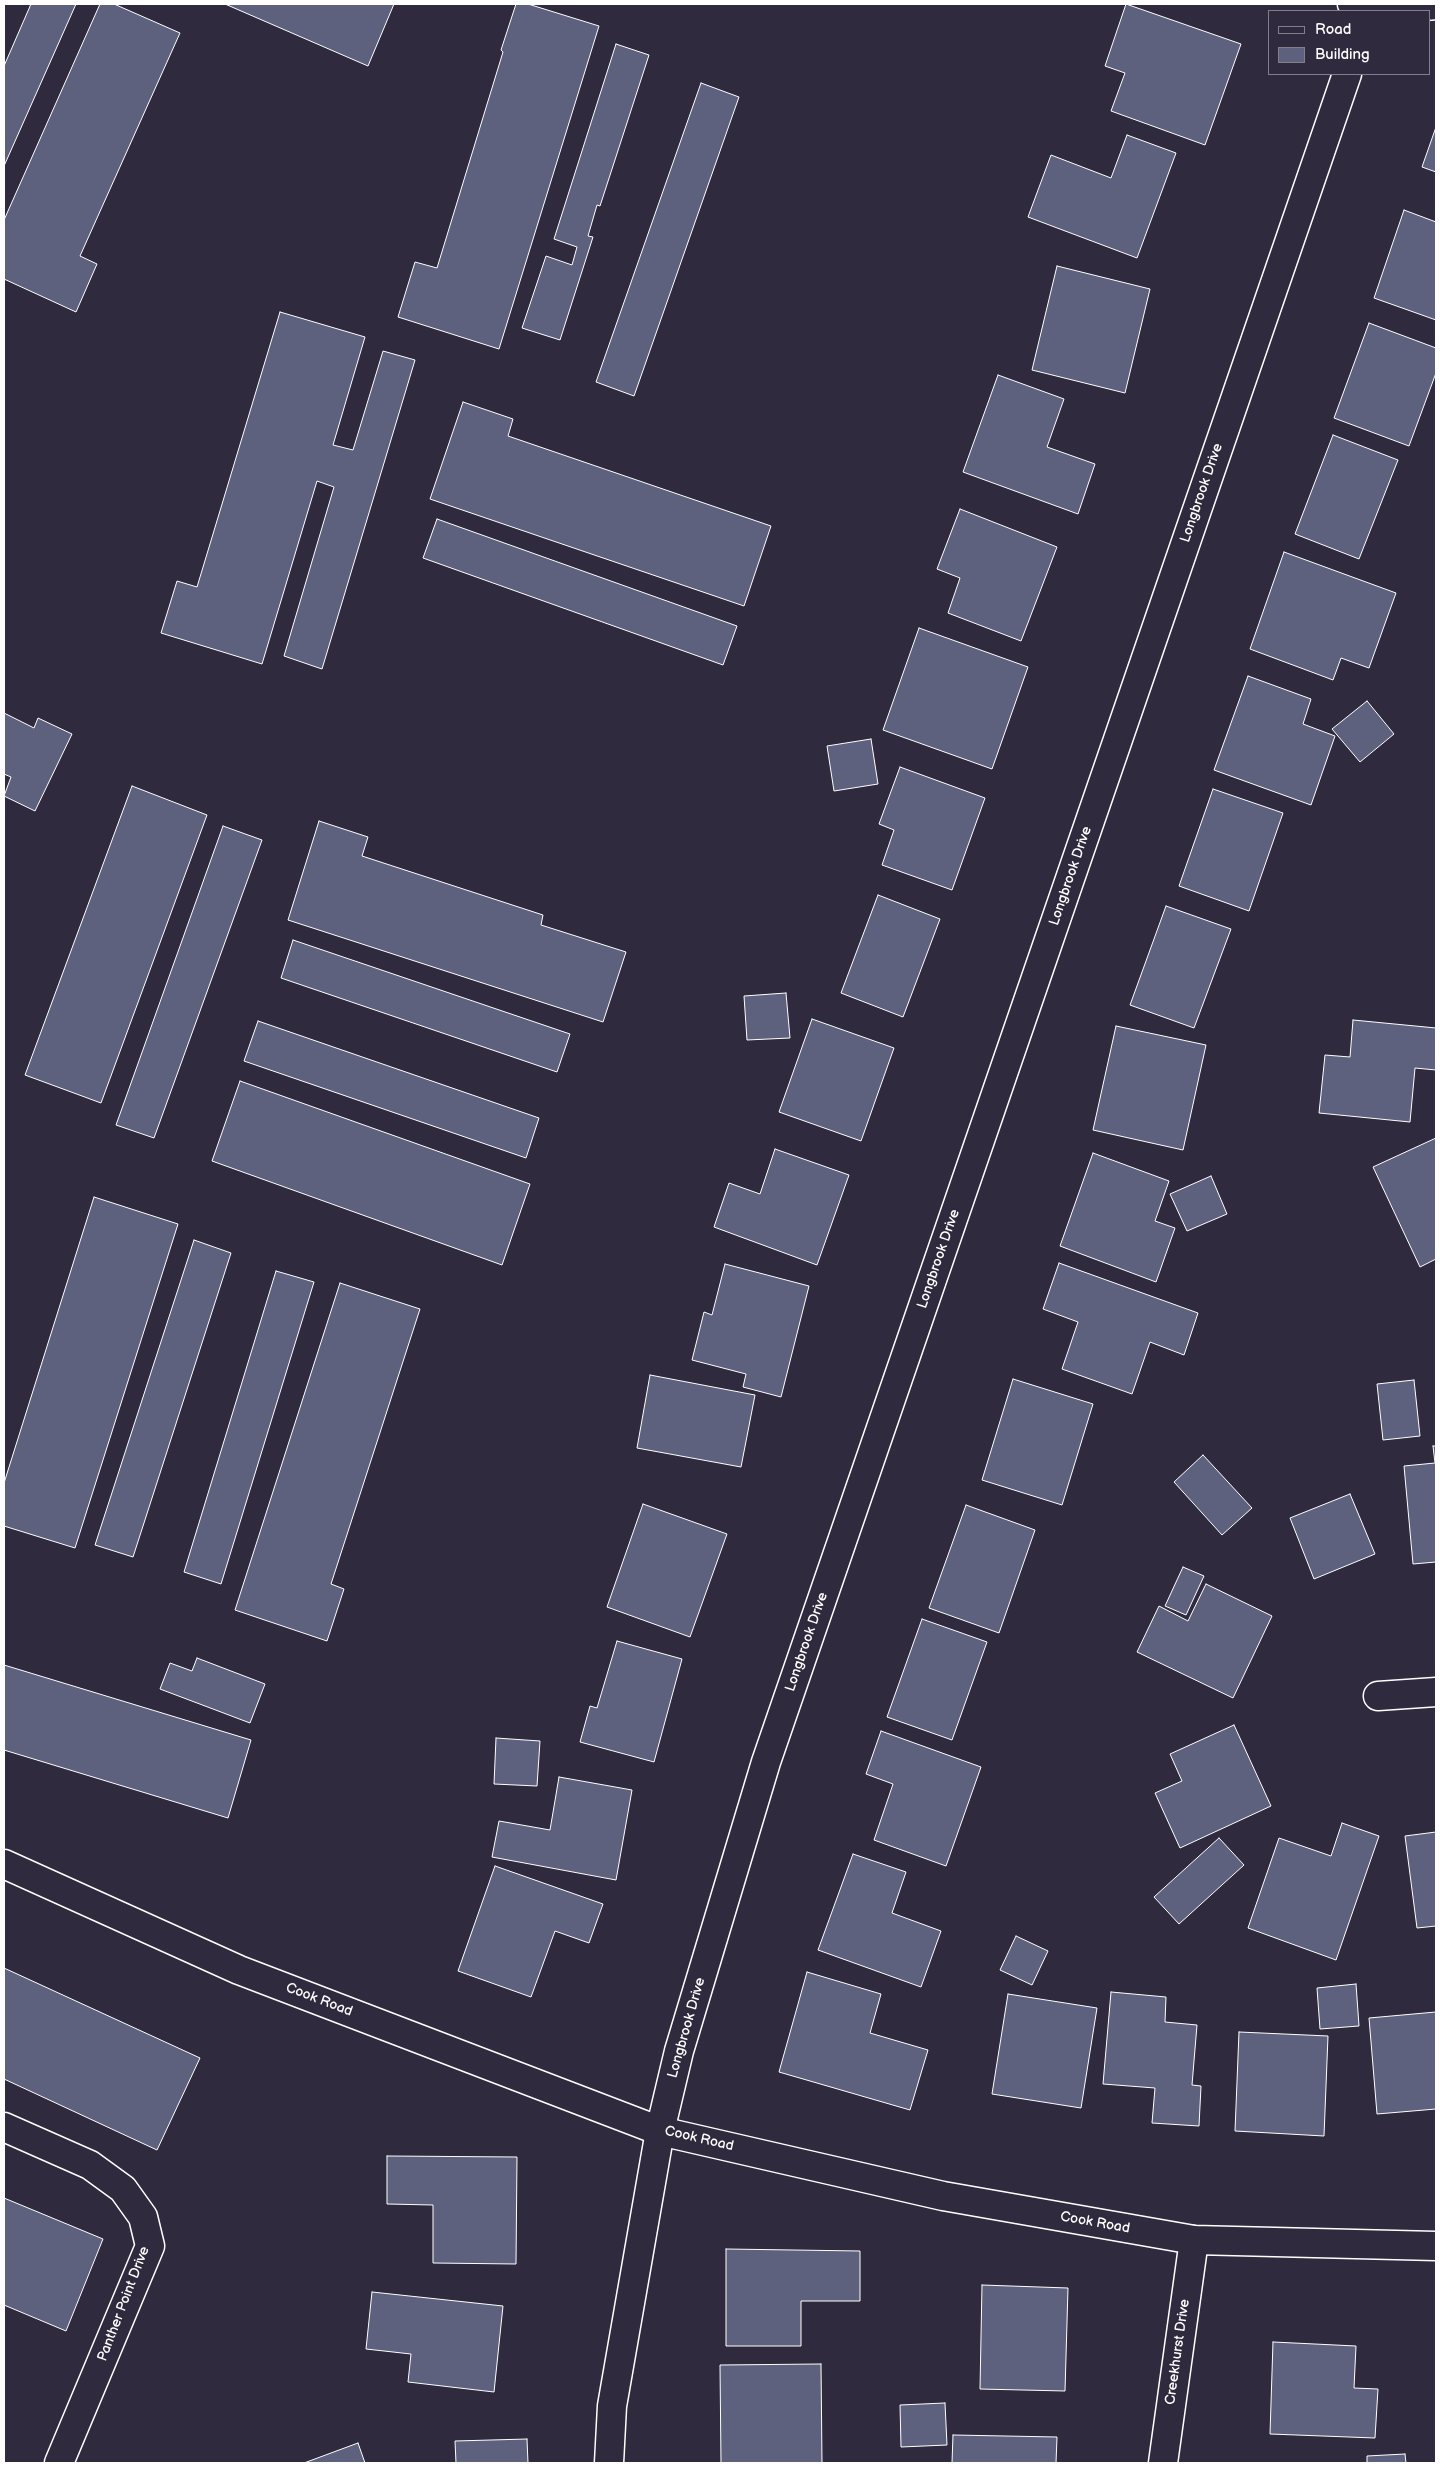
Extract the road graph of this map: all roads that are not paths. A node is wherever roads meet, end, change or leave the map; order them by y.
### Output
1 (1352, 4) edge
2 (1436, 5) edge
3 (1366, 10) edge
4 (1379, 10) edge
5 (1346, 75) edge
6 (1436, 1692) edge
7 (1378, 1696) dead end
8 (4, 1864) edge
9 (4, 2127) edge
10 (660, 2131) junction
11 (1194, 2240) junction
12 (1436, 2246) edge
13 (59, 2463) edge
14 (609, 2463) edge
15 (1163, 2463) edge

1 - 3 street
2 - 4 street
5 - 10 street, Longbrook Drive
6 - 7 street
8 - 10 street, Cook Road
9 - 13 street, Panther Point Drive
10 - 11 street, Cook Road
10 - 14 street, Longbrook Drive
11 - 12 street, Cook Road
11 - 15 street, Creekhurst Drive

